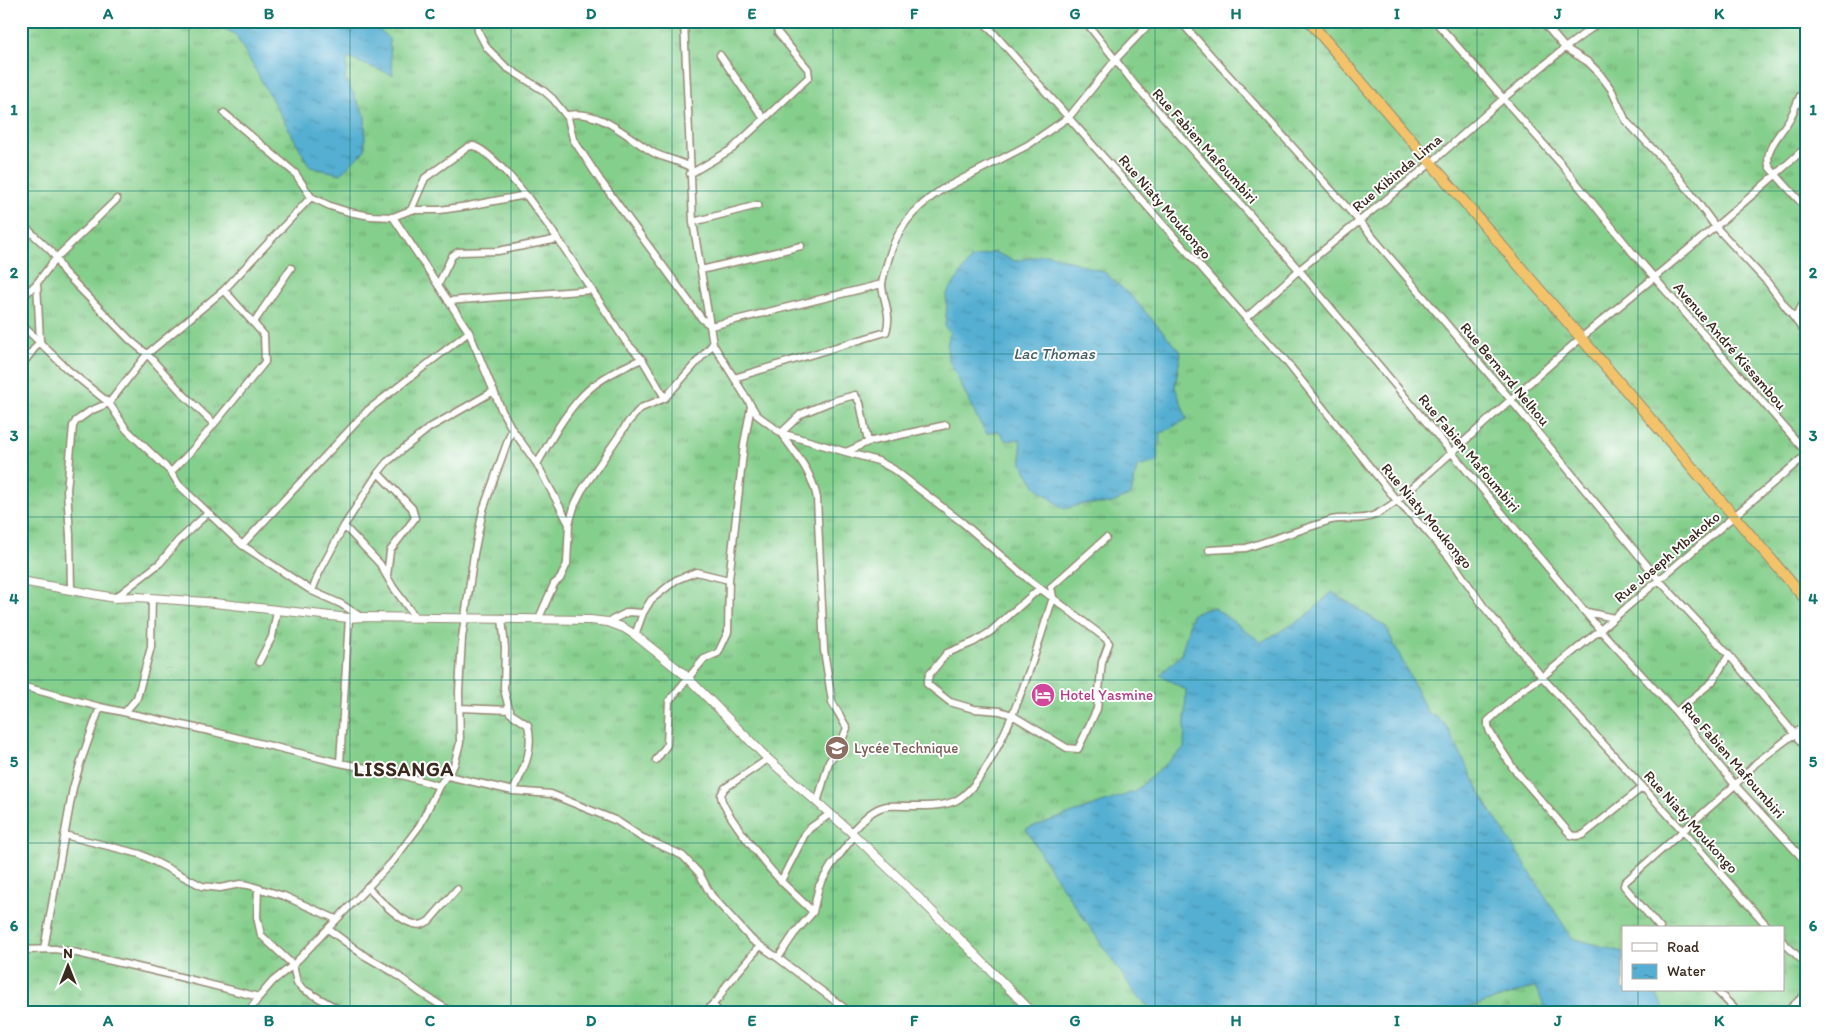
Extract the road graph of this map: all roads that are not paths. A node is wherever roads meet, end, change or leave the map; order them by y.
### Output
1 (477, 21) edge
2 (684, 21) edge
3 (776, 21) edge
4 (983, 21) edge
5 (1084, 21) edge
6 (1152, 21) edge
7 (1180, 21) edge
8 (1309, 21) edge
9 (1435, 21) edge
10 (1542, 21) edge
11 (1601, 21) edge
12 (1565, 48) junction
13 (720, 55) dead end
14 (1116, 59) junction
15 (1800, 96) dead end
16 (1504, 98) junction
17 (224, 113) dead end
18 (1069, 117) junction
19 (568, 118) junction
20 (764, 119) junction
21 (1806, 147) edge
22 (1431, 163) junction
23 (690, 170) junction
24 (1777, 174) junction
25 (526, 195) junction
26 (311, 196) junction
27 (117, 199) dead end
28 (758, 205) dead end
29 (1806, 208) edge
30 (411, 210) junction
31 (393, 217) junction
32 (1359, 221) junction
33 (693, 222) junction
34 (21, 223) edge
35 (1715, 226) junction
36 (558, 239) junction
37 (801, 246) dead end
38 (56, 258) junction
39 (291, 268) dead end
40 (701, 270) junction
41 (1299, 270) junction
42 (1655, 278) junction
43 (37, 283) junction
44 (882, 284) junction
45 (438, 285) junction
46 (224, 290) junction
47 (592, 290) junction
48 (1806, 298) edge
49 (21, 299) edge
50 (448, 301) junction
51 (1246, 318) junction
52 (1795, 319) junction
53 (254, 322) junction
54 (21, 324) edge
55 (711, 326) junction
56 (469, 332) junction
57 (1806, 334) edge
58 (1582, 338) junction
59 (40, 341) junction
60 (712, 344) junction
61 (147, 354) junction
62 (642, 359) junction
63 (21, 366) edge
64 (734, 378) junction
65 (494, 391) junction
66 (665, 398) junction
67 (1511, 400) junction
68 (109, 403) junction
69 (751, 406) junction
70 (213, 423) junction
71 (946, 425) dead end
72 (512, 429) junction
73 (781, 433) junction
74 (868, 442) junction
75 (846, 452) junction
76 (1452, 453) junction
77 (1806, 454) edge
78 (537, 464) junction
79 (171, 472) junction
80 (378, 473) junction
81 (1397, 501) junction
82 (208, 513) junction
83 (1734, 517) junction
84 (569, 524) junction
85 (344, 526) junction
86 (1106, 538) dead end
87 (242, 545) junction
88 (1208, 550) dead end
89 (387, 576) junction
90 (729, 580) junction
91 (1660, 580) junction
92 (21, 581) edge
93 (1040, 588) junction
94 (71, 589) junction
95 (312, 591) junction
96 (1052, 597) junction
97 (115, 598) junction
98 (152, 598) junction
99 (1806, 600) edge
100 (277, 610) junction
101 (1587, 612) junction
102 (643, 613) junction
103 (361, 617) junction
104 (415, 617) junction
105 (349, 618) junction
106 (464, 618) junction
107 (502, 618) junction
108 (539, 618) junction
109 (1614, 618) junction
110 (608, 622) junction
111 (1600, 630) junction
112 (635, 635) junction
113 (1728, 655) junction
114 (259, 662) dead end
115 (1542, 677) junction
116 (688, 678) junction
117 (21, 686) edge
118 (100, 707) junction
119 (460, 708) junction
120 (510, 710) junction
121 (125, 712) junction
122 (1676, 712) junction
123 (1012, 715) junction
124 (1806, 726) edge
125 (1794, 735) junction
126 (1806, 748) edge
127 (768, 759) junction
128 (656, 760) dead end
129 (340, 763) junction
130 (448, 776) junction
131 (1735, 785) junction
132 (439, 786) junction
133 (1643, 787) junction
134 (513, 792) junction
135 (817, 803) junction
136 (830, 814) junction
137 (1683, 830) junction
138 (64, 834) junction
139 (852, 834) junction
140 (1806, 862) edge
141 (781, 881) junction
142 (367, 887) junction
143 (258, 888) junction
144 (457, 889) dead end
145 (813, 912) junction
146 (336, 919) junction
147 (1658, 926) edge
148 (1767, 926) edge
149 (328, 929) junction
150 (1784, 943) edge
151 (759, 947) junction
152 (44, 948) junction
153 (21, 950) edge
154 (778, 958) junction
155 (1806, 964) edge
156 (293, 966) junction
157 (1718, 992) edge
158 (1806, 994) edge
159 (259, 997) junction
160 (713, 1005) junction
161 (248, 1013) edge
162 (345, 1013) edge
163 (452, 1013) edge
164 (704, 1013) edge
165 (720, 1013) edge
166 (851, 1013) edge
167 (1033, 1013) edge
168 (1738, 1013) edge
169 (1785, 1013) edge

1 - 19 street
2 - 23 street
3 - 20 street
4 - 18 street, Rue Niaty Moukongo
5 - 14 street, Rue Fabien Mafoumbiri
6 - 14 street
7 - 32 street, Rue Bernard Nelhou
8 - 22 highway
9 - 16 street, Avenue André Kissambou
10 - 12 street
11 - 12 street, Rue Kibinda Lima
12 - 16 street, Rue Kibinda Lima
12 - 35 street
13 - 20 street
14 - 18 street
14 - 41 street, Rue Fabien Mafoumbiri
15 - 24 street
16 - 22 street, Rue Kibinda Lima
16 - 42 street, Avenue André Kissambou
17 - 26 street
18 - 44 street
18 - 51 street, Rue Niaty Moukongo
19 - 23 street
19 - 55 street
20 - 23 street
21 - 24 street
22 - 32 street, Rue Kibinda Lima
22 - 58 highway
23 - 33 street
24 - 29 street
24 - 35 street
25 - 30 street
25 - 30 street
25 - 36 street
26 - 31 street
26 - 46 street
27 - 38 street
28 - 33 street
30 - 31 street
31 - 45 street
32 - 41 street, Rue Kibinda Lima
32 - 67 street, Rue Bernard Nelhou
33 - 40 street
34 - 38 street
35 - 42 street
35 - 52 street
36 - 45 street
36 - 47 street
37 - 40 street
38 - 43 street
38 - 61 street
39 - 53 street
40 - 55 street
41 - 51 street, Rue Kibinda Lima
41 - 76 street, Rue Fabien Mafoumbiri
42 - 58 street
42 - 77 street, Avenue André Kissambou
43 - 49 street
43 - 59 street
44 - 55 street
44 - 64 street
45 - 50 street
46 - 53 street
46 - 61 street
47 - 50 street
47 - 62 street
48 - 52 street
50 - 56 street
51 - 81 street, Rue Niaty Moukongo
52 - 57 street
53 - 70 street
54 - 59 street
55 - 60 street
56 - 65 street
56 - 87 street
58 - 67 street
58 - 83 highway
59 - 63 street
59 - 68 street
60 - 64 street
60 - 66 street
61 - 68 street
61 - 70 street
62 - 66 street
62 - 78 street
64 - 69 street
65 - 72 street
65 - 80 street
66 - 84 street
67 - 76 street
67 - 91 street, Rue Bernard Nelhou
68 - 79 street
68 - 94 street
69 - 73 street
69 - 90 street
70 - 79 street
71 - 74 street
72 - 78 street
72 - 106 street
73 - 74 street
73 - 75 street
73 - 135 street
74 - 75 street
75 - 93 street
76 - 81 street
76 - 101 street, Rue Fabien Mafoumbiri
77 - 83 street, Rue Joseph Mbakoko
78 - 84 street
79 - 82 street
80 - 85 street
80 - 89 street
81 - 88 street
81 - 115 street, Rue Niaty Moukongo
82 - 87 street
82 - 97 street
83 - 91 street, Rue Joseph Mbakoko
83 - 99 highway
84 - 108 street
85 - 89 street
85 - 95 street
86 - 96 street
87 - 95 street
89 - 104 street
90 - 102 street
90 - 116 street
91 - 109 street, Rue Joseph Mbakoko
91 - 113 street, Rue Bernard Nelhou
92 - 94 street
93 - 96 street
93 - 123 street
94 - 97 street
95 - 103 street
96 - 123 street
96 - 123 street
97 - 98 street
98 - 100 street
98 - 121 street
100 - 105 street
100 - 114 street
101 - 109 street
101 - 111 street, Rue Fabien Mafoumbiri
102 - 110 street
102 - 112 street
103 - 104 street
103 - 105 street
104 - 106 street
105 - 129 street
106 - 107 street
106 - 119 street
107 - 108 street
107 - 120 street
108 - 110 street
109 - 111 street, Rue Joseph Mbakoko
110 - 112 street
111 - 115 street, Rue Joseph Mbakoko
111 - 122 street, Rue Fabien Mafoumbiri
112 - 116 street
113 - 122 street
113 - 125 street, Rue Bernard Nelhou
115 - 133 street, Rue Niaty Moukongo
115 - 133 street, Rue Joseph Mbakoko
116 - 127 street
116 - 128 street
117 - 118 street
118 - 121 street
118 - 138 street
119 - 120 street
119 - 130 street
120 - 134 street
121 - 129 street
122 - 131 street, Rue Fabien Mafoumbiri
123 - 139 street
124 - 125 street
125 - 126 street, Rue Bernard Nelhou
125 - 131 street
127 - 135 street
127 - 141 street
129 - 132 street
130 - 132 street
130 - 134 street
131 - 137 street
131 - 140 street, Rue Fabien Mafoumbiri
132 - 142 street
133 - 137 street, Rue Niaty Moukongo
134 - 151 street
135 - 136 street
136 - 139 street
136 - 141 street
137 - 147 street
137 - 148 street, Rue Niaty Moukongo
138 - 143 street
138 - 152 street
139 - 145 street
139 - 167 street
141 - 145 street
142 - 144 street
142 - 146 street
143 - 146 street
143 - 156 street
145 - 154 street
146 - 149 street
149 - 156 street
149 - 163 street
150 - 155 street
151 - 154 street
151 - 160 street
152 - 153 street
152 - 159 street
154 - 166 street
156 - 159 street
156 - 162 street
157 - 168 street
158 - 169 street
159 - 161 street
160 - 164 street
160 - 165 street

